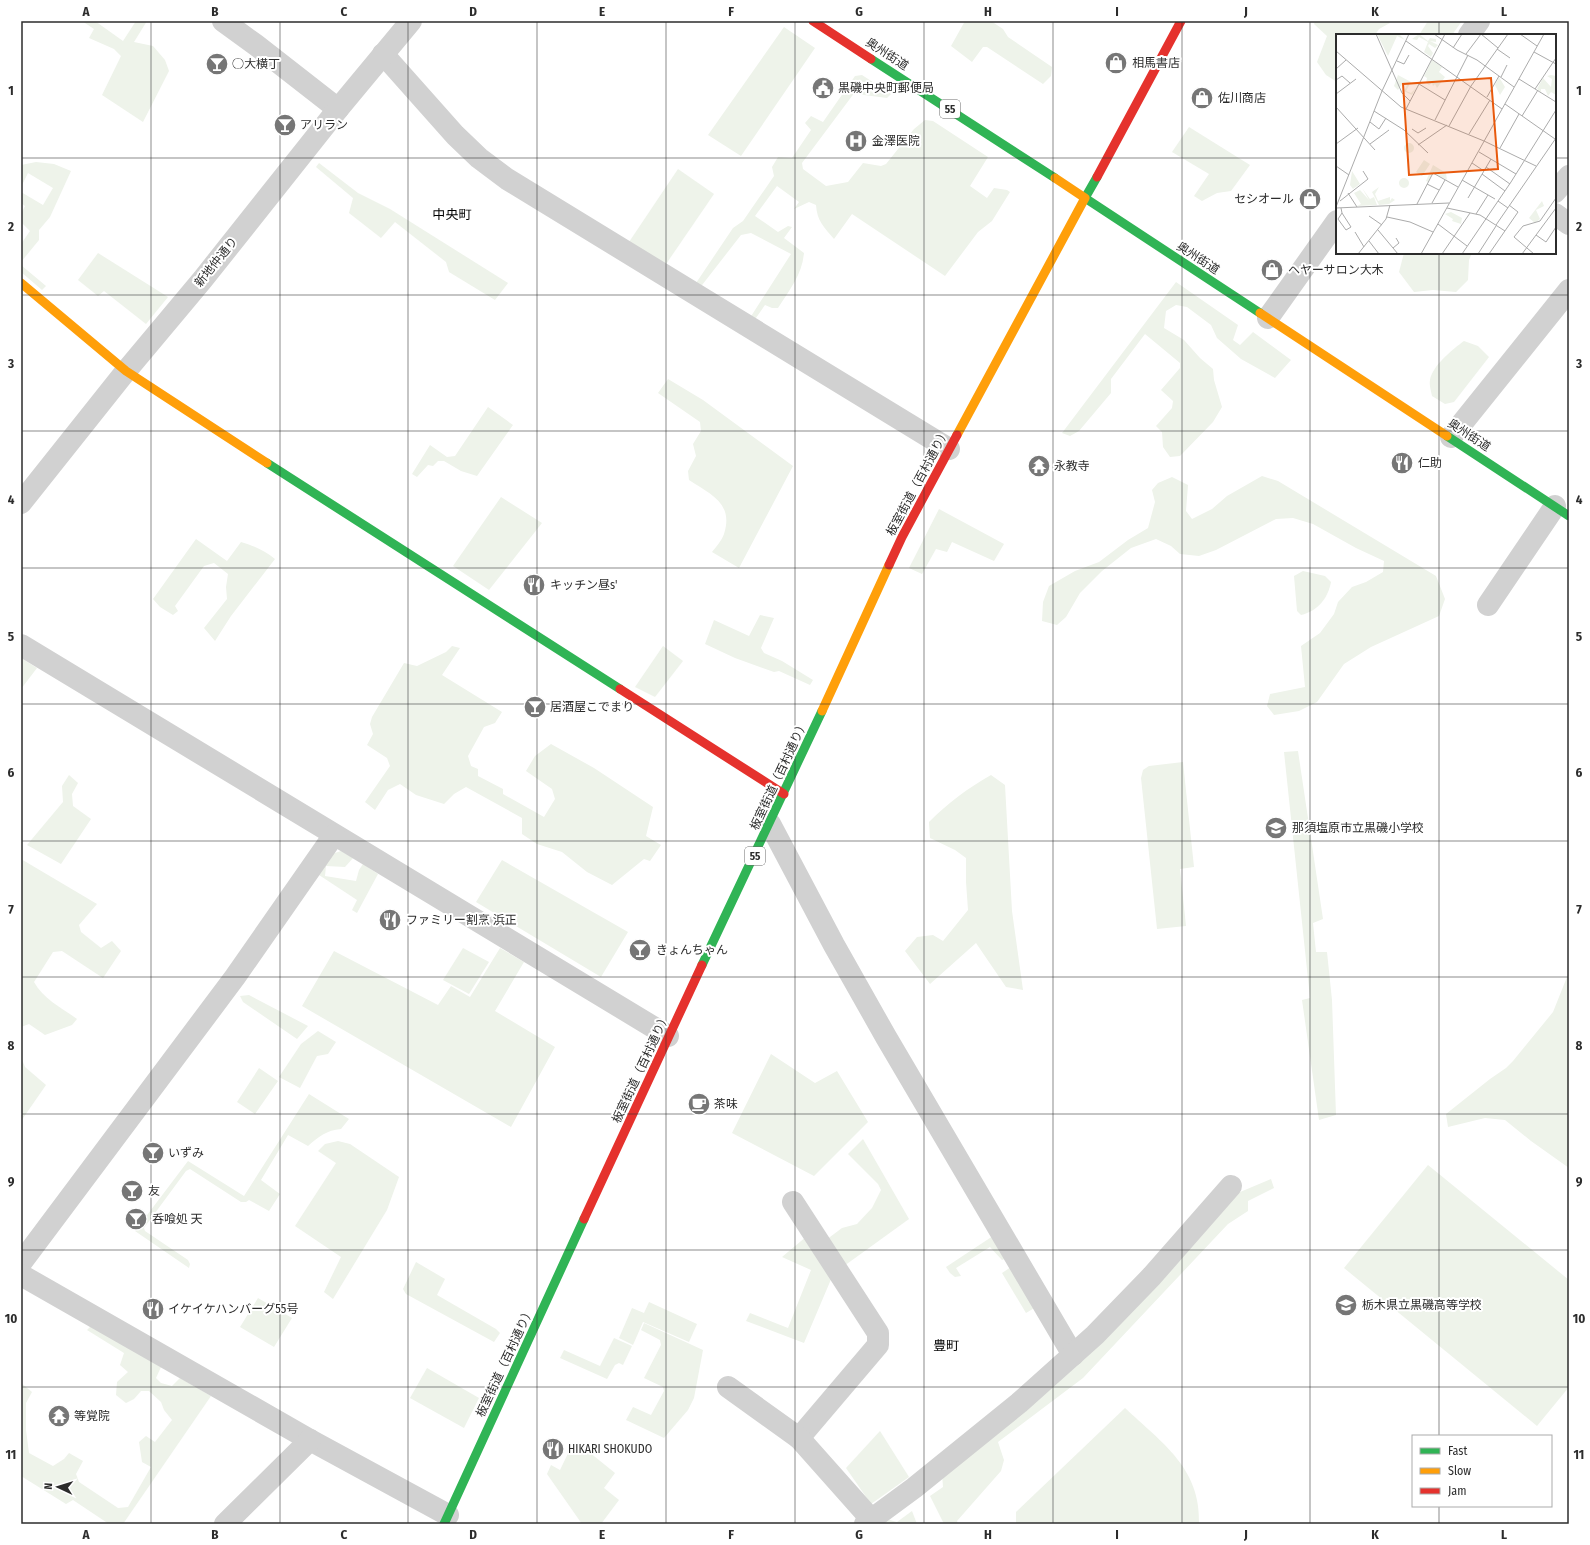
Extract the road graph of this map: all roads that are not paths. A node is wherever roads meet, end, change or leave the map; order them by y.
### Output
1 (223, 21) edge
2 (411, 21) edge
3 (813, 21) edge
4 (1181, 21) edge
5 (1479, 21) edge
6 (1470, 34) edge
7 (384, 54) junction
8 (338, 109) junction
9 (1569, 176) edge
10 (1556, 191) edge
11 (1085, 198) junction
12 (1556, 215) edge
13 (1336, 222) edge
14 (1569, 224) edge
15 (21, 283) edge
16 (1569, 290) edge
17 (1268, 318) junction
18 (126, 371) junction
19 (1451, 437) junction
20 (949, 449) junction
21 (21, 503) edge
22 (1562, 511) edge
23 (1488, 605) dead end
24 (21, 645) edge
25 (784, 794) junction
26 (770, 824) junction
27 (334, 835) junction
28 (668, 1036) junction
29 (1231, 1186) dead end
30 (793, 1202) dead end
31 (21, 1263) edge
32 (21, 1275) edge
33 (1073, 1355) junction
34 (728, 1387) dead end
35 (799, 1438) junction
36 (310, 1440) junction
37 (446, 1520) edge
38 (868, 1522) edge
39 (225, 1524) edge

1 - 8 street
2 - 7 street, 新地仲通り
3 - 11 main road, 奥州街道 / 55
4 - 11 main road, 板室街道（百村通り）
5 - 6 street
7 - 8 street, 新地仲通り
7 - 20 street
8 - 18 street, 新地仲通り
9 - 10 street
11 - 17 main road, 奥州街道
11 - 20 main road, 板室街道（百村通り） / 55
12 - 14 street
13 - 17 street
15 - 18 main road
16 - 19 street
17 - 19 main road, 奥州街道
18 - 21 street, 新地仲通り
18 - 25 main road
19 - 22 main road, 奥州街道
20 - 25 main road, 板室街道（百村通り） / 55
22 - 23 street
24 - 27 street
25 - 26 main road, 板室街道（百村通り） / 55
26 - 28 main road, 板室街道（百村通り） / 55
26 - 33 street
27 - 28 street
27 - 31 street
28 - 37 main road, 板室街道（百村通り） / 55
29 - 33 street
30 - 35 street
32 - 36 street
33 - 38 street
34 - 35 street
35 - 38 street
36 - 37 street
36 - 39 street

